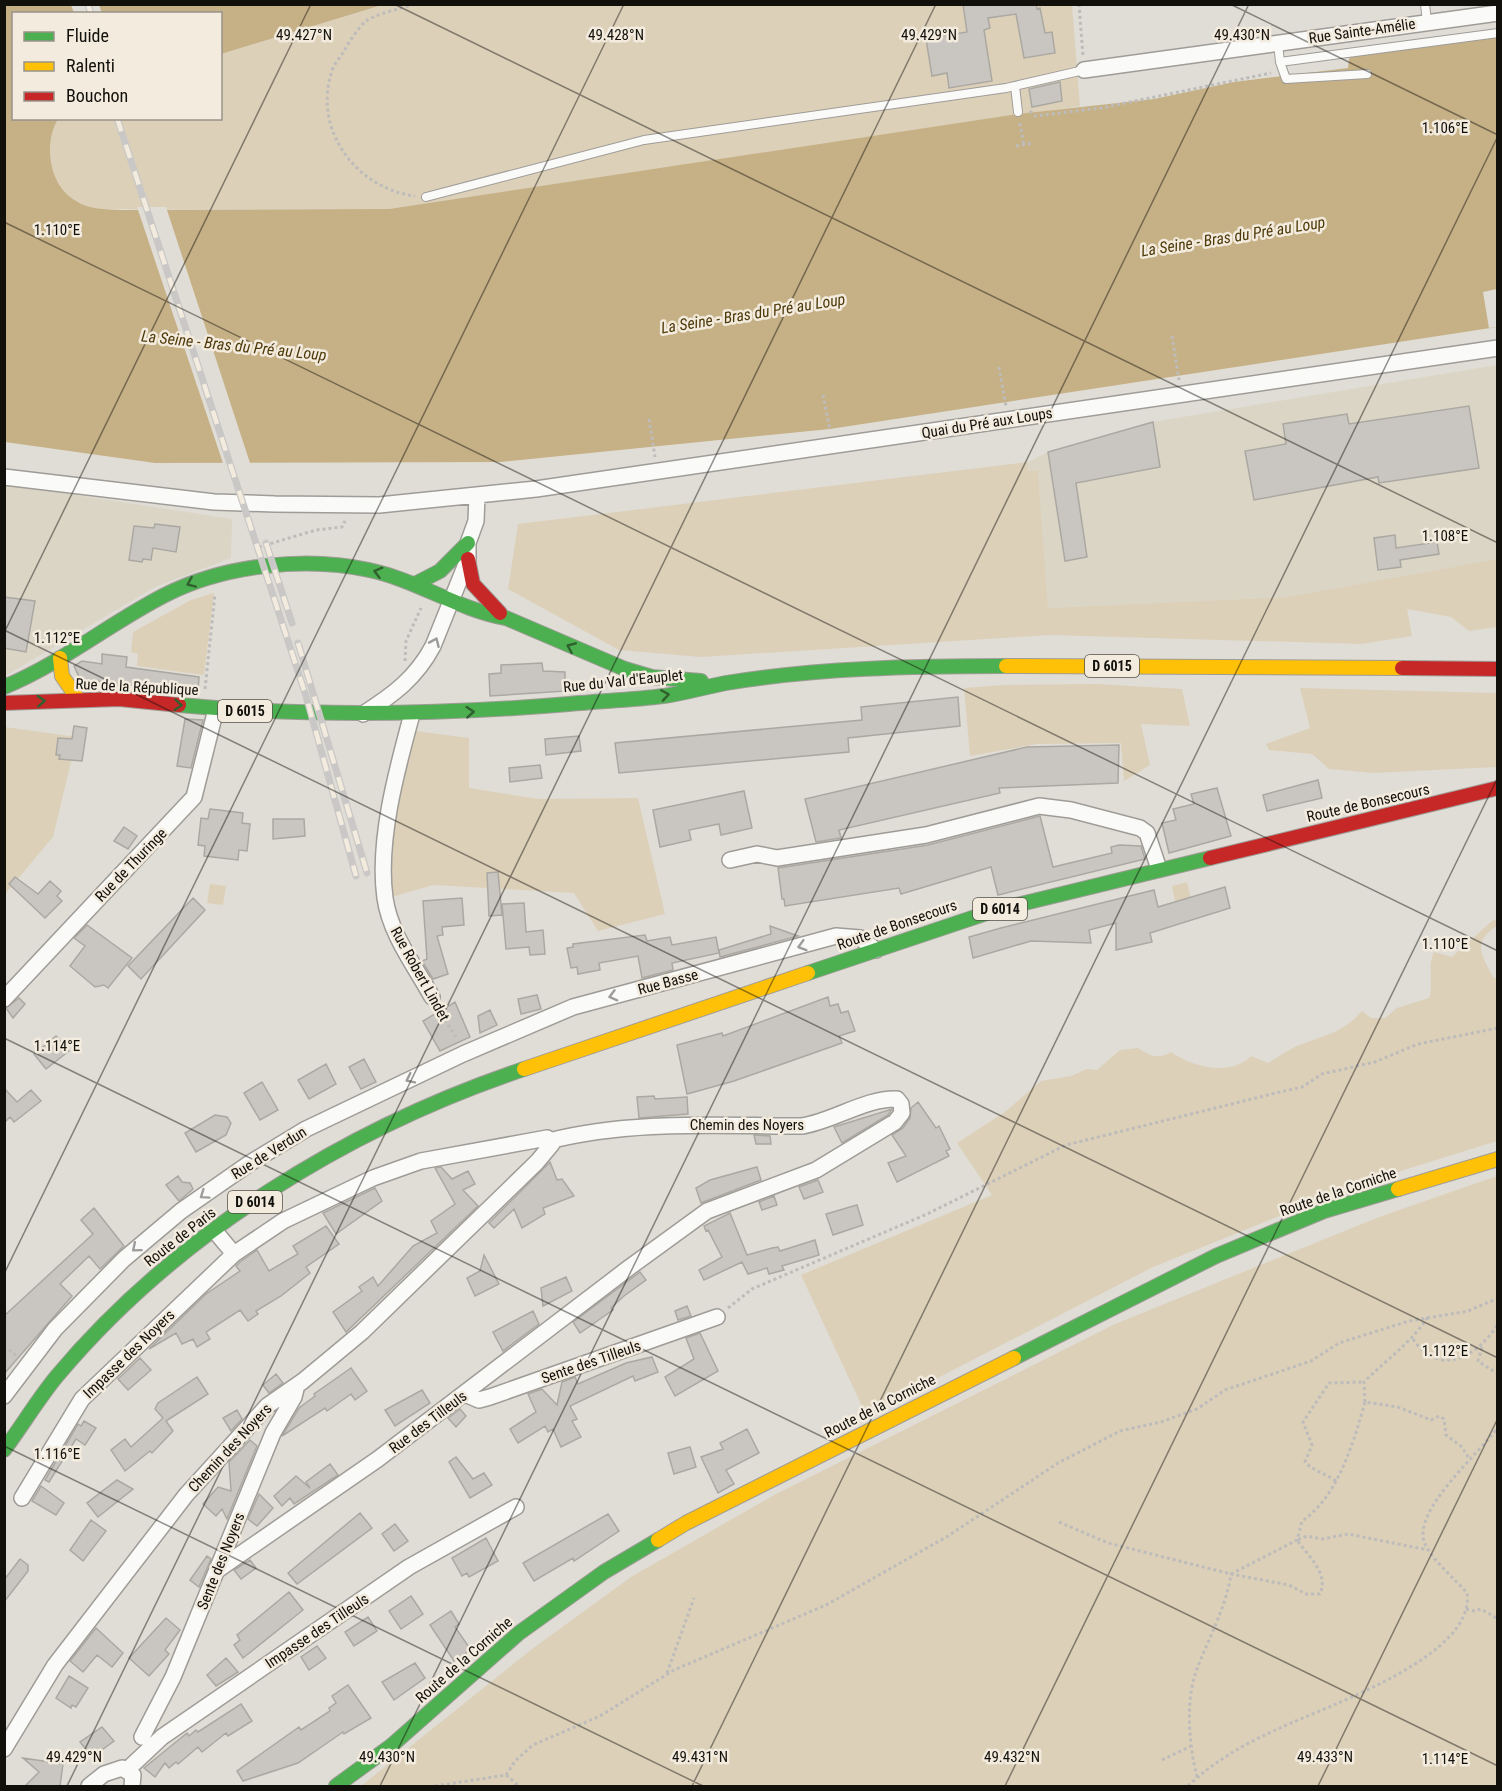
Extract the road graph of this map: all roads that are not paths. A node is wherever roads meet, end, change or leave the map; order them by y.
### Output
1 (1425, 4) edge
2 (1497, 13) edge
3 (1427, 22) junction
4 (1497, 33) edge
5 (1278, 43) junction
6 (1280, 62) junction
7 (1084, 70) joint
8 (1367, 74) dead end
9 (1014, 86) junction
10 (1018, 112) road end
11 (426, 197) road end
12 (1497, 348) edge
13 (4, 477) edge
14 (477, 496) junction
15 (468, 543) junction
16 (468, 559) junction
17 (415, 584) junction
18 (452, 599) junction
19 (506, 618) junction
20 (60, 658) junction
21 (1497, 669) edge
22 (727, 683) junction
23 (4, 687) edge
24 (78, 699) junction
25 (4, 703) edge
26 (209, 708) junction
27 (412, 714) junction
28 (361, 715) junction
29 (1497, 789) edge
30 (730, 860) dead end
31 (1159, 870) junction
32 (876, 950) junction
33 (432, 997) road end
34 (4, 999) edge
35 (463, 1054) joint
36 (490, 1080) joint
37 (549, 1141) junction
38 (1497, 1160) edge
39 (214, 1230) junction
40 (234, 1254) junction
41 (630, 1267) joint
42 (717, 1317) road end
43 (297, 1385) junction
44 (465, 1394) junction
45 (4, 1396) edge
46 (4, 1450) edge
47 (22, 1498) dead end
48 (516, 1507) dead end
49 (219, 1569) junction
50 (4, 1749) edge
51 (125, 1769) junction
52 (89, 1786) edge
53 (132, 1786) edge
54 (336, 1786) edge

1 - 3 lane
2 - 3 street, Rue Sainte-Amélie
3 - 5 street, Rue Sainte-Amélie
4 - 6 lane
5 - 6 lane
5 - 7 street, Rue Sainte-Amélie
6 - 8 lane
7 - 9 lane
9 - 10 lane
9 - 11 lane
12 - 14 street, Quai du Pré aux Loups
13 - 14 street, Quai du Pré aux Loups
14 - 15 street
15 - 16 street
15 - 17 main road
16 - 18 street
16 - 19 main road
17 - 18 main road, D 6015
17 -> 20 main road, D 6015
18 - 19 main road, Rue du Val d'Eauplet / D 6015
28 -> 18 street
22 -> 19 main road, Rue du Val d'Eauplet / D 6015
20 - 23 main road, D 6015
20 - 24 main road
21 - 22 main road, D 6015
27 -> 22 main road, Rue du Val d'Eauplet / D 6015
25 -> 24 main road, Rue de la République / D 6015
24 -> 26 main road, Rue de la République / D 6015
26 - 28 main road, Rue de la République / D 6015
26 - 34 street, Rue de Thuringe
27 - 28 main road, Rue de la République / D 6015
27 - 33 street, Rue Robert Lindet
29 - 31 main road, Route de Bonsecours / D 6014
30 - 31 street
31 - 32 main road, Route de Bonsecours / D 6014
32 -> 35 street, Rue Basse
32 - 36 main road, Route de Bonsecours / D 6014
35 -> 45 street, Rue de Verdun
36 - 39 main road, Route de Paris / D 6014
37 - 40 street, Chemin des Noyers
37 - 41 street, Chemin des Noyers
37 - 43 street, Chemin des Noyers
38 - 54 main road, Route de la Corniche
39 - 40 street
39 - 46 main road, Route de Paris / D 6014
40 - 47 street, Impasse des Noyers
41 - 44 street, Rue des Tilleuls
42 - 44 street, Sente des Tilleuls
43 - 49 street, Sente des Noyers
43 - 50 street, Chemin des Noyers
44 - 49 street, Rue des Tilleuls
48 - 51 street, Impasse des Tilleuls
49 - 51 street, Sente des Noyers
51 - 52 street
51 - 53 street

